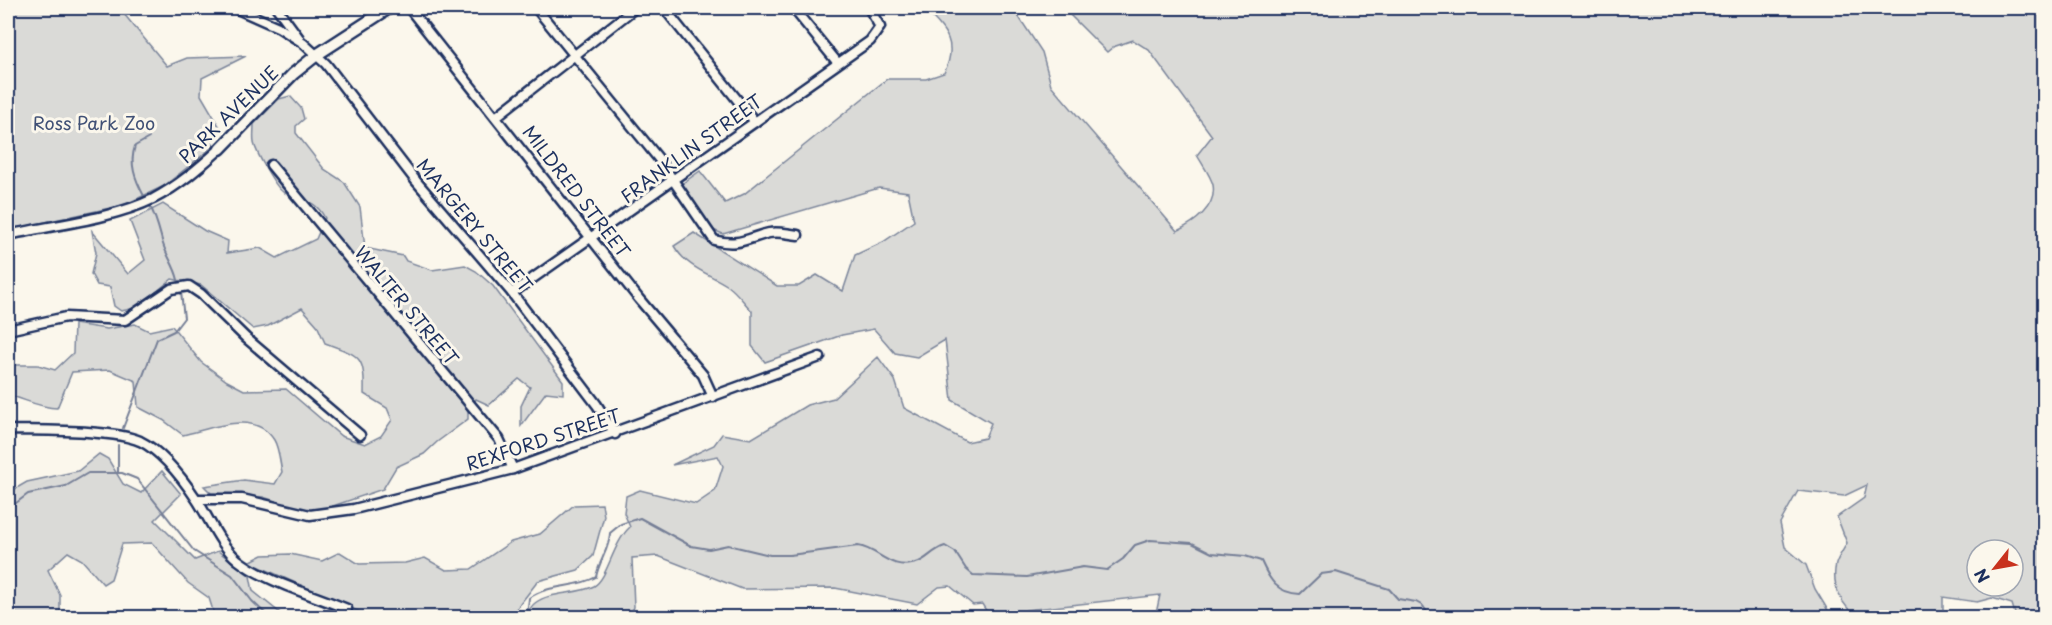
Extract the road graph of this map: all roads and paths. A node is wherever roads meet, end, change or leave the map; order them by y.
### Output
1 (235, 8) edge
2 (277, 8) edge
3 (389, 8) edge
4 (409, 8) edge
5 (536, 8) edge
6 (635, 8) edge
7 (664, 8) edge
8 (793, 8) edge
9 (869, 8) edge
10 (303, 43) junction
11 (318, 54) junction
12 (575, 55) junction
13 (837, 62) junction
14 (498, 116) junction
15 (754, 122) junction
16 (220, 148) joint
17 (271, 165) dead end
18 (672, 180) junction
19 (8, 235) edge
20 (798, 235) dead end
21 (592, 238) junction
22 (512, 293) junction
23 (8, 330) edge
24 (820, 357) dead end
25 (713, 398) junction
26 (8, 430) edge
27 (615, 434) junction
28 (360, 435) dead end
29 (513, 469) junction
30 (197, 499) junction
31 (347, 609) dead end

1 - 10 street
2 - 10 street
3 - 11 street, PARK AVENUE
4 - 14 street, MILDRED STREET
5 - 12 street
6 - 12 street
7 - 15 street
8 - 13 street
9 - 13 street, FRANKLIN STREET
10 - 11 street, MARGERY STREET
11 - 16 street, PARK AVENUE
11 - 22 street, MARGERY STREET
12 - 14 street
12 - 18 street
13 - 15 street, FRANKLIN STREET
14 - 21 street, MILDRED STREET
15 - 18 street, FRANKLIN STREET
16 - 19 street, PARK AVENUE
17 - 29 street, WALTER STREET
18 - 20 street
18 - 21 street, FRANKLIN STREET
21 - 22 street, FRANKLIN STREET
21 - 25 street, MILDRED STREET
22 - 27 street, MARGERY STREET
23 - 28 street
24 - 25 street, REXFORD STREET
25 - 27 street, REXFORD STREET
26 - 30 street
27 - 29 street, REXFORD STREET
29 - 30 street, REXFORD STREET
30 - 31 street

